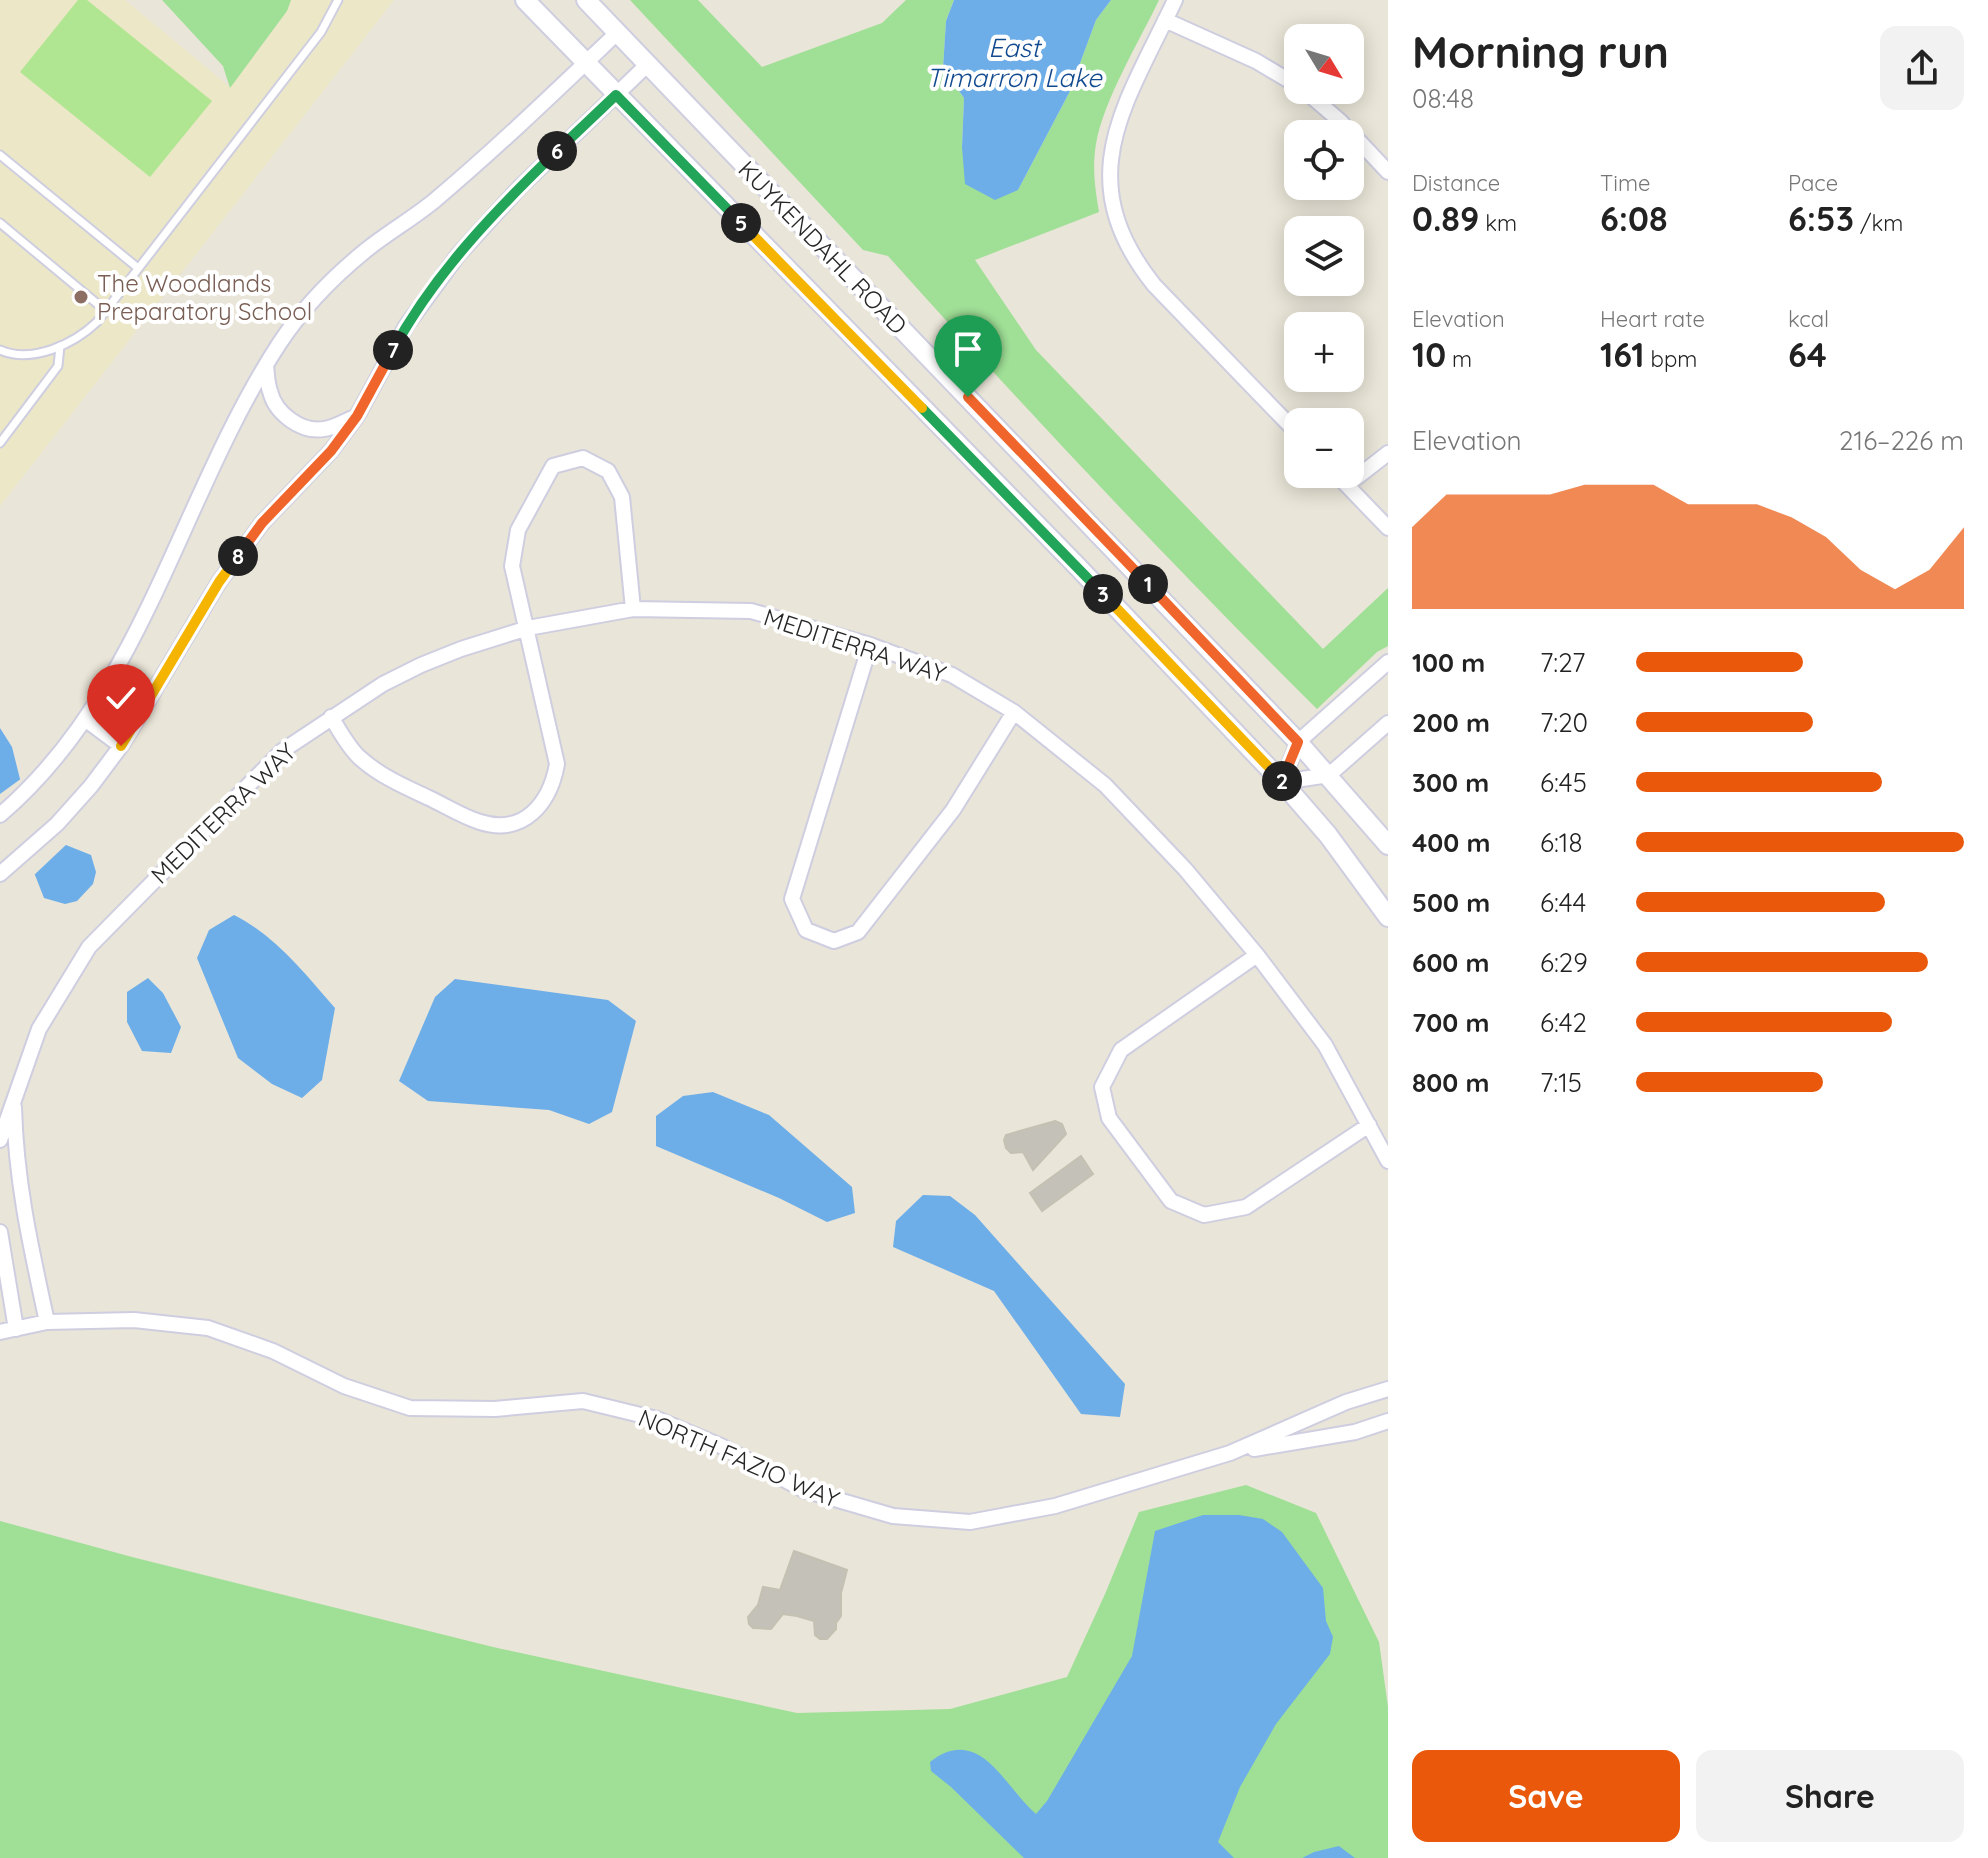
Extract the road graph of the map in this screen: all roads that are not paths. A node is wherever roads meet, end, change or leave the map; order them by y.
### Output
1 (338, 0) edge
2 (525, 0) edge
3 (586, 0) edge
4 (1175, 0) edge
5 (1165, 20) junction
6 (617, 33) junction
7 (585, 63) junction
8 (648, 64) junction
9 (1284, 78) edge
10 (616, 95) junction
11 (1320, 104) edge
12 (0, 155) edge
13 (1388, 172) edge
14 (0, 223) edge
15 (138, 268) junction
16 (106, 311) junction
17 (60, 346) junction
18 (0, 350) edge
19 (266, 365) junction
20 (357, 416) junction
21 (1284, 420) edge
22 (0, 443) edge
23 (1388, 453) edge
24 (1364, 467) edge
25 (1350, 488) edge
26 (1388, 528) edge
27 (633, 609) junction
28 (528, 628) junction
29 (870, 645) junction
30 (1388, 662) edge
31 (1014, 712) junction
32 (331, 717) junction
33 (86, 720) junction
34 (1388, 723) edge
35 (1298, 742) junction
36 (121, 746) junction
37 (1329, 775) junction
38 (1282, 782) junction
39 (0, 815) edge
40 (1388, 845) edge
41 (0, 874) edge
42 (1388, 917) edge
43 (1257, 955) junction
44 (14, 1095) junction
45 (1369, 1125) junction
46 (0, 1140) edge
47 (1388, 1161) edge
48 (0, 1232) edge
49 (47, 1322) junction
50 (16, 1329) junction
51 (0, 1332) edge
52 (0, 1339) edge
53 (1388, 1389) edge
54 (1388, 1421) edge
55 (1230, 1453) junction

1 - 15 lane
2 - 7 main road, KUYKENDAHL ROAD
3 - 6 main road, KUYKENDAHL ROAD
4 - 5 street
5 - 9 street
5 - 21 street
6 - 7 street
6 - 8 main road, KUYKENDAHL ROAD
7 - 10 main road, KUYKENDAHL ROAD
7 - 19 street
8 - 10 street
8 - 35 main road, KUYKENDAHL ROAD
10 - 20 street
10 - 38 main road, KUYKENDAHL ROAD
11 - 13 street
12 - 15 lane
14 - 16 lane
15 - 16 lane
16 - 17 lane
17 - 18 lane
17 - 22 lane
19 - 20 street
19 - 33 street
20 - 36 street
23 - 24 street
25 - 26 street
27 - 28 street, MEDITERRA WAY
27 - 28 street
27 - 29 street, MEDITERRA WAY
28 - 32 street, MEDITERRA WAY
28 - 32 street
29 - 31 street, MEDITERRA WAY
29 - 31 street
30 - 35 street
31 - 43 street, MEDITERRA WAY
32 - 44 street, MEDITERRA WAY
33 - 36 street
33 - 39 street
34 - 37 street
35 - 37 main road, KUYKENDAHL ROAD
35 - 38 street
36 - 41 street
37 - 38 street
37 - 40 main road, KUYKENDAHL ROAD
38 - 42 main road, KUYKENDAHL ROAD
43 - 45 street, MEDITERRA WAY
43 - 45 street
44 - 46 street, MEDITERRA WAY
44 - 49 street, MEDITERRA WAY
45 - 47 street, MEDITERRA WAY
48 - 50 street
49 - 50 street, NORTH FAZIO WAY
49 - 55 street, NORTH FAZIO WAY
50 - 51 street, NORTH FAZIO WAY
50 - 52 street, NORTH FAZIO WAY
53 - 55 street, NORTH FAZIO WAY
54 - 55 street, NORTH FAZIO WAY

